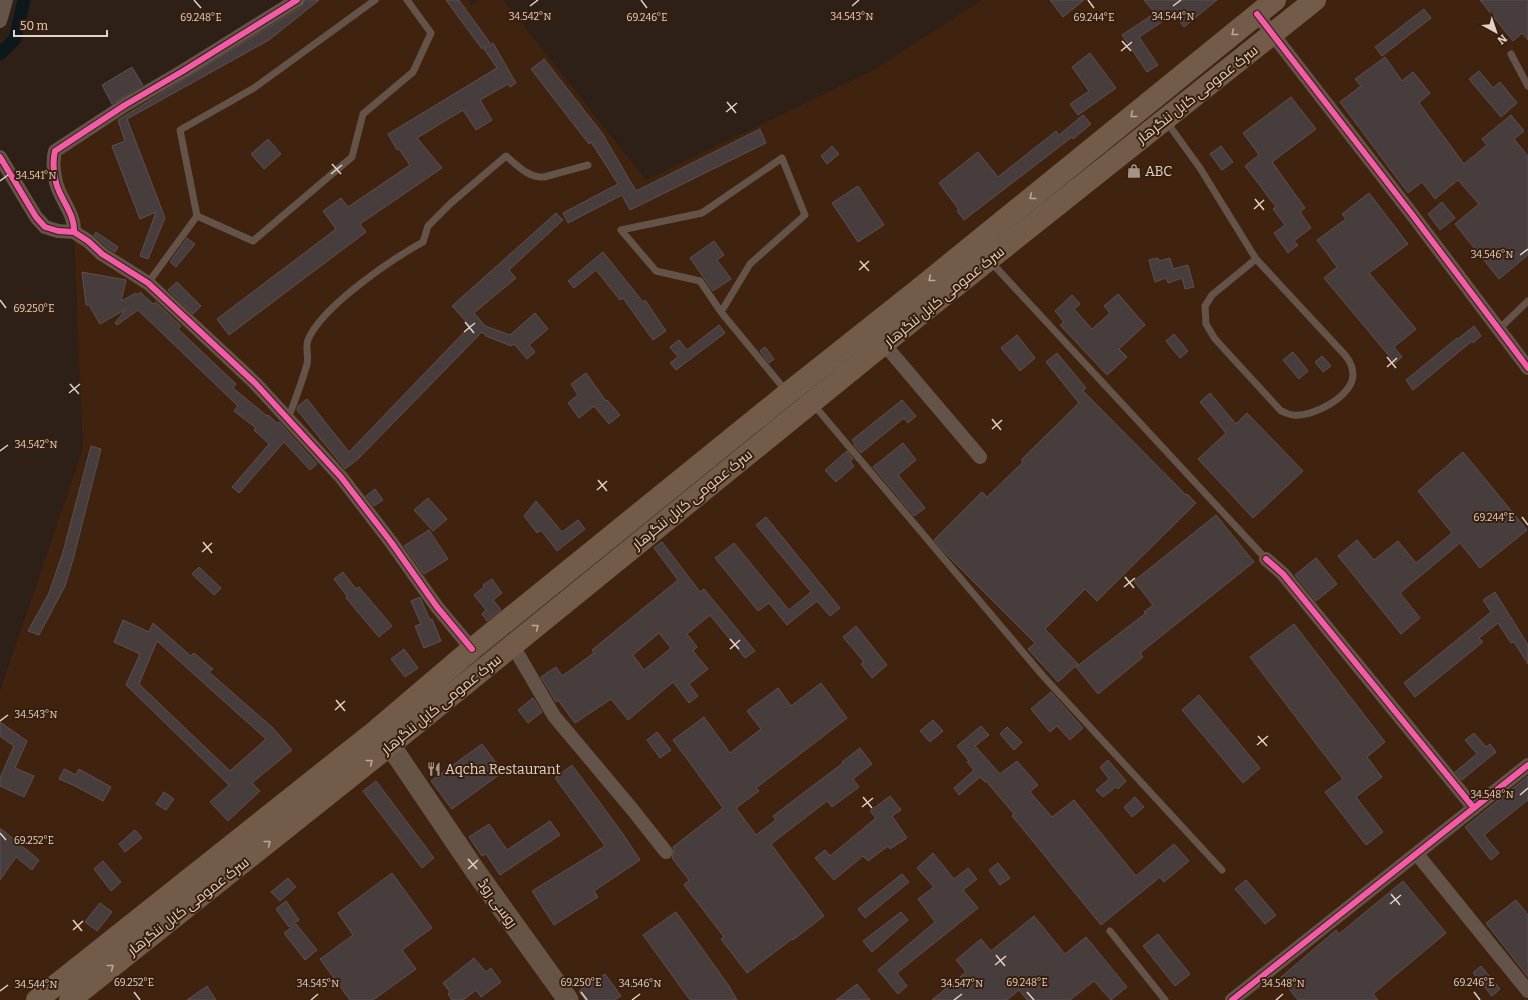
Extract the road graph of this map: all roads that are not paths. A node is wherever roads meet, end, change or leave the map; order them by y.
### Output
1 (6, 0) edge
2 (297, 0) edge
3 (375, 0) edge
4 (407, 0) edge
5 (1275, 0) edge
6 (1315, 0) edge
7 (1258, 14) junction
8 (0, 22) edge
9 (1273, 34) junction
10 (1511, 54) dead end
11 (1528, 86) edge
12 (1165, 119) junction
13 (0, 156) edge
14 (588, 165) dead end
15 (197, 216) junction
16 (74, 232) junction
17 (1256, 259) junction
18 (988, 260) junction
19 (148, 283) junction
20 (1528, 301) edge
21 (721, 312) junction
22 (1499, 329) junction
23 (884, 344) junction
24 (1528, 368) edge
25 (788, 393) junction
26 (811, 402) junction
27 (288, 419) junction
28 (721, 447) junction
29 (980, 458) dead end
30 (736, 464) junction
31 (1266, 559) joint
32 (513, 646) junction
33 (472, 649) junction
34 (390, 745) junction
35 (1528, 765) edge
36 (1474, 808) junction
37 (666, 852) dead end
38 (1417, 854) junction
39 (1222, 870) dead end
40 (1110, 931) dead end
41 (1528, 992) edge
42 (37, 1000) edge
43 (70, 1000) edge
44 (568, 1000) edge
45 (1165, 1000) edge
46 (1232, 1000) edge

1 - 8 street
2 - 16 street
3 - 15 lane
4 - 15 lane
5 - 7 highway, سرک عمومی کابل ننگرهار
6 - 9 highway, سرک عمومی کابل ننگرهار
7 - 9 street
7 -> 25 highway, سرک عمومی کابل ننگرهار
9 - 12 highway, سرک عمومی کابل ننگرهار
9 - 22 street
10 - 11 lane
12 - 17 lane
12 - 18 highway, سرک عمومی کابل ننگرهار
13 - 16 street
14 - 27 lane
15 - 19 lane
16 - 19 street
17 - 17 lane
18 - 23 highway, سرک عمومی کابل ننگرهار
18 - 31 lane
19 - 27 street
20 - 22 lane
21 - 21 lane
21 - 25 lane
22 - 24 street
23 - 26 highway, سرک عمومی کابل ننگرهار
23 - 29 street
25 - 28 highway, سرک عمومی کابل ننگرهار
26 - 30 highway, سرک عمومی کابل ننگرهار
26 - 39 lane
27 - 33 street
28 - 30 highway
28 - 33 highway, سرک عمومی کابل ننگرهار
32 -> 30 highway, سرک عمومی کابل ننگرهار
31 - 36 street
32 - 34 highway, سرک عمومی کابل ننگرهار
32 - 37 street
33 - 42 highway, سرک عمومی کابل ننگرهار
43 -> 34 highway, سرک عمومی کابل ننگرهار
34 - 44 main road, روسی روڈ
35 - 36 street
36 - 38 street
38 - 41 street
38 - 46 street
40 - 45 lane

